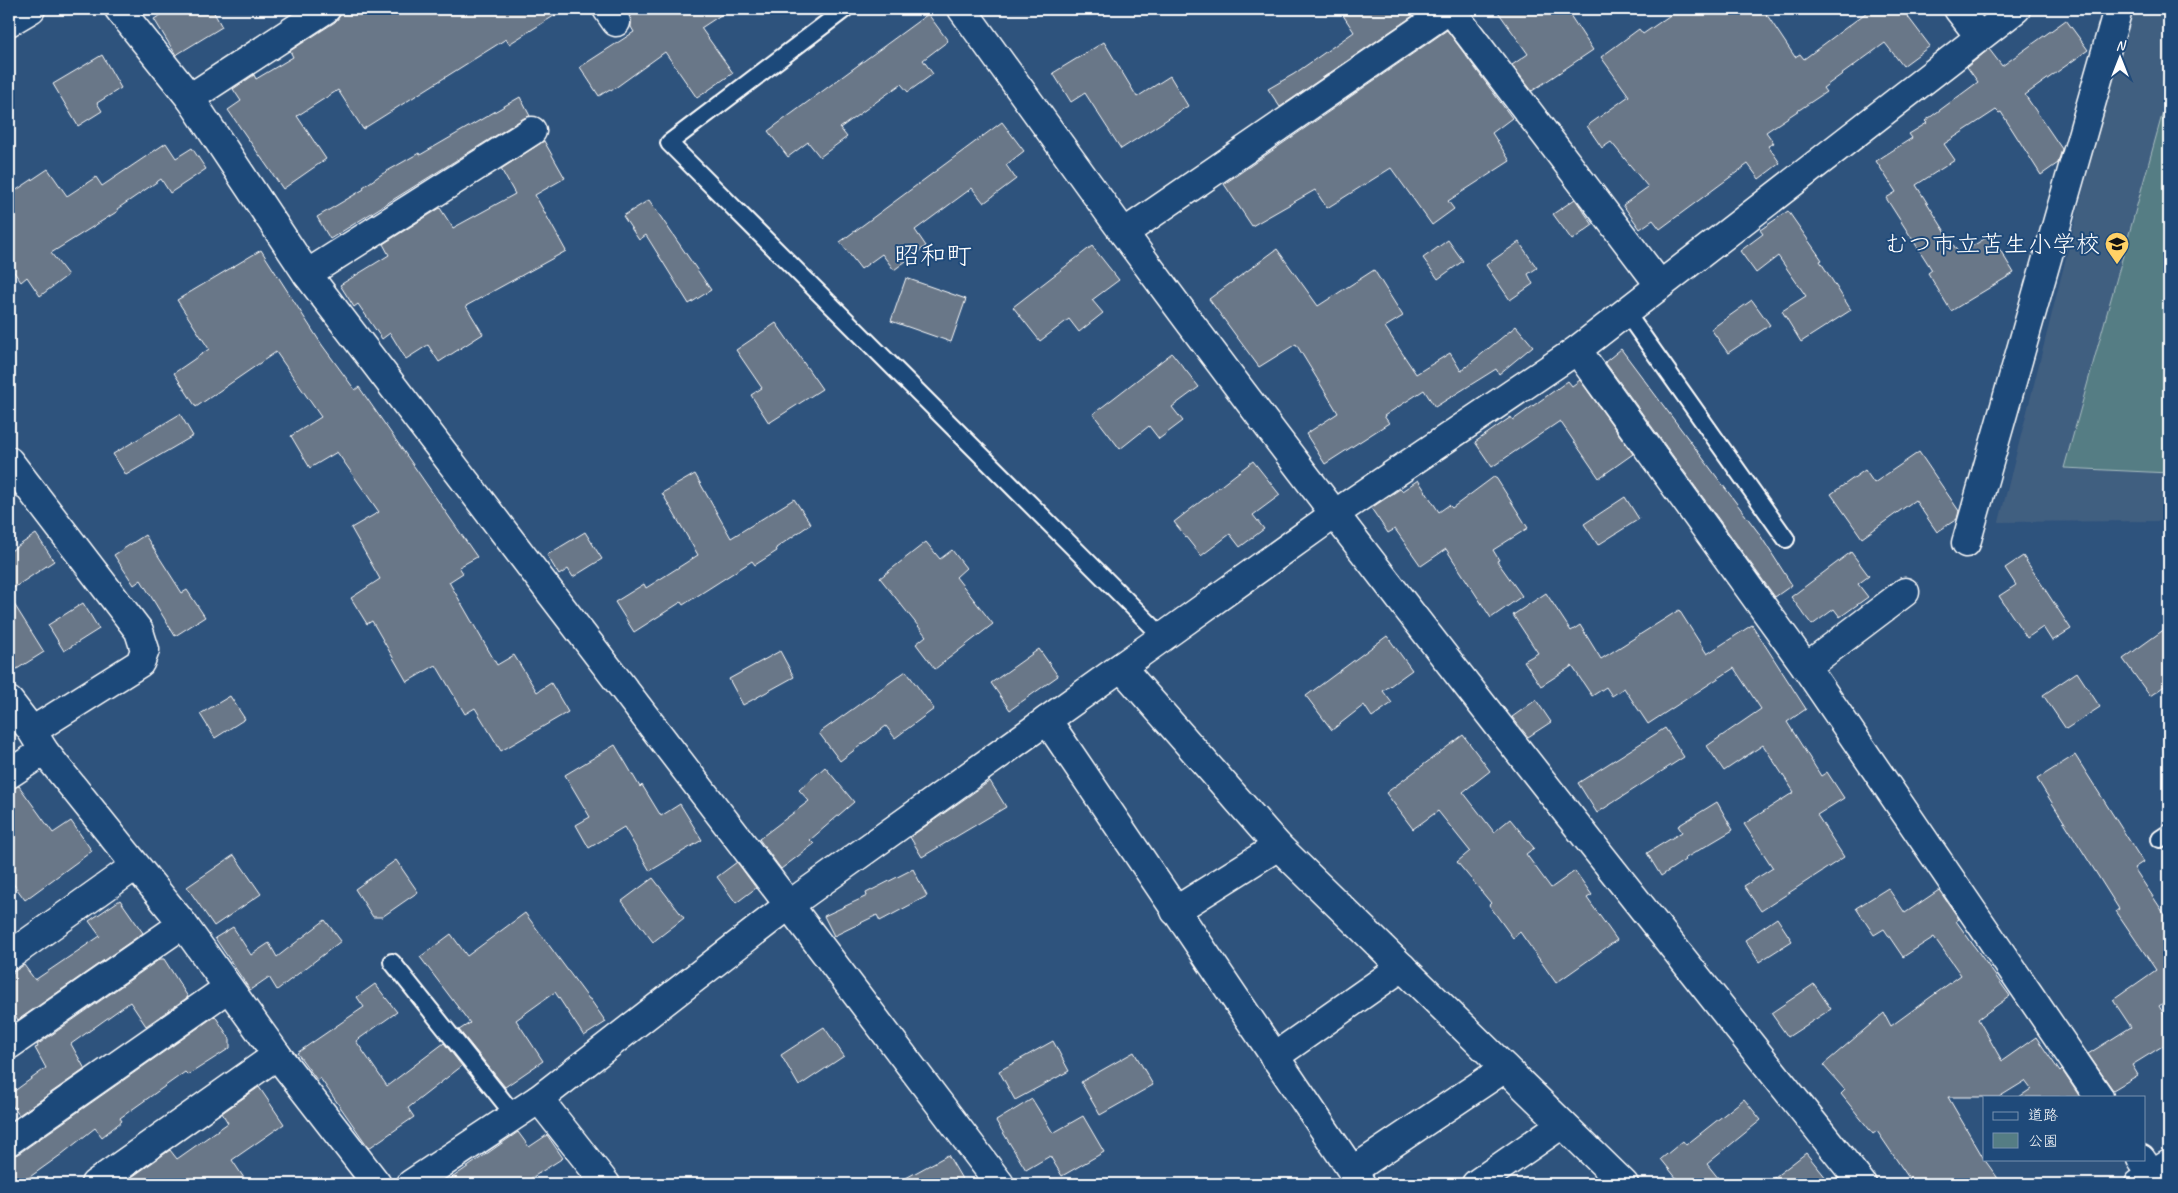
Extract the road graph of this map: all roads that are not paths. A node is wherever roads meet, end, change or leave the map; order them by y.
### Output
1 (31, 9) edge
2 (120, 9) edge
3 (326, 9) edge
4 (845, 9) edge
5 (962, 9) edge
6 (1450, 9) edge
7 (1958, 9) edge
8 (2016, 9) edge
9 (2118, 9) edge
10 (9, 22) edge
11 (1979, 36) junction
12 (190, 98) junction
13 (532, 131) dead end
14 (1124, 233) junction
15 (307, 274) junction
16 (1659, 284) junction
17 (1625, 311) junction
18 (1577, 350) junction
19 (9, 461) edge
20 (1336, 513) junction
21 (1786, 539) dead end
22 (1966, 543) dead end
23 (1905, 592) dead end
24 (1163, 636) junction
25 (1121, 667) junction
26 (1806, 667) junction
27 (9, 701) edge
28 (1047, 720) junction
29 (38, 741) junction
30 (9, 774) edge
31 (1278, 846) junction
32 (135, 866) junction
33 (789, 905) junction
34 (1175, 911) junction
35 (183, 924) junction
36 (9, 956) edge
37 (392, 962) dead end
38 (1402, 967) junction
39 (228, 988) junction
40 (9, 1045) edge
41 (277, 1055) junction
42 (1274, 1057) junction
43 (1505, 1068) junction
44 (2098, 1096) edge
45 (539, 1099) junction
46 (515, 1116) junction
47 (1562, 1124) junction
48 (9, 1141) edge
49 (1356, 1178) edge
50 (95, 1184) edge
51 (377, 1184) edge
52 (411, 1184) edge
53 (606, 1184) edge
54 (1000, 1184) edge
55 (1476, 1184) edge
56 (1624, 1184) edge
57 (1862, 1184) edge

1 - 10 street
2 - 12 street
3 - 12 street
4 - 24 lane
5 - 14 street
6 - 14 street
6 - 16 street
7 - 11 street
8 - 11 street
9 - 22 street
11 - 16 street
12 - 15 street
13 - 15 street
14 - 20 street
15 - 33 street
16 - 17 street
17 - 18 street
17 - 21 lane
18 - 20 street
18 - 26 street
19 - 29 street
20 - 24 street
20 - 57 street
23 - 26 street
24 - 25 street
25 - 28 street
25 - 31 street
26 - 44 street
27 - 29 street
28 - 33 street
28 - 34 street
29 - 30 street
29 - 32 street
31 - 34 street
31 - 38 street
32 - 35 street
32 - 36 street
33 - 45 street
33 - 54 street
34 - 42 street
35 - 39 street
35 - 40 street
37 - 46 lane
38 - 42 street
38 - 43 street
39 - 41 street
39 - 48 street
41 - 50 street
41 - 51 street
42 - 49 street
43 - 47 street
43 - 49 street
45 - 46 street
45 - 53 street
46 - 52 street
47 - 55 street
47 - 56 street

